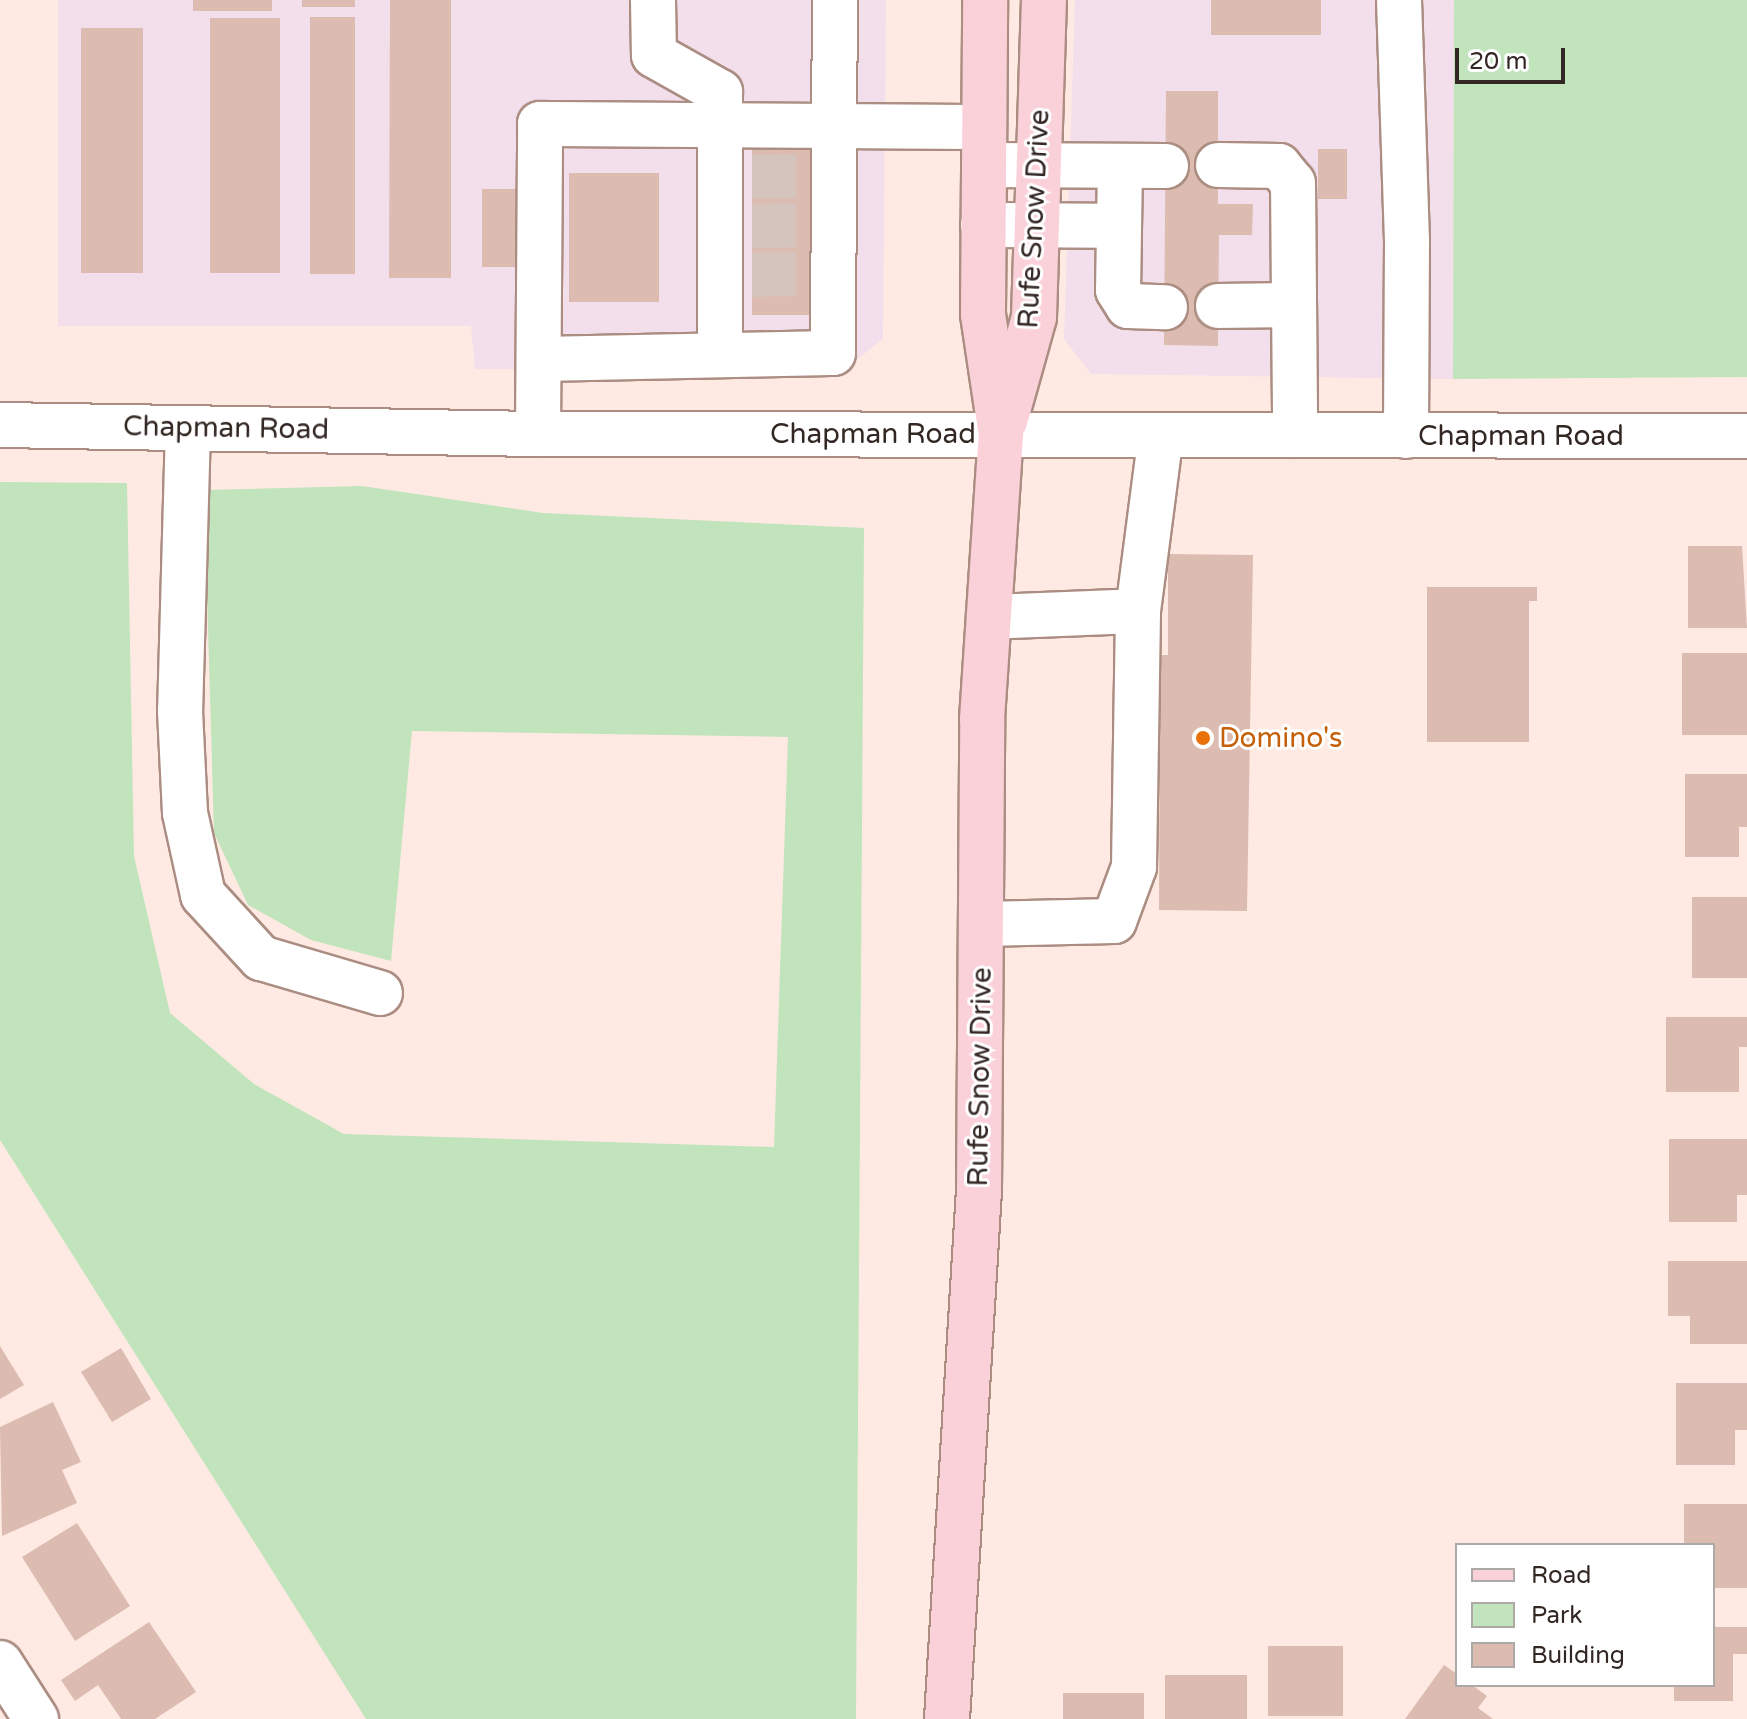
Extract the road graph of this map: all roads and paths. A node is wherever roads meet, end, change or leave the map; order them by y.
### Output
1 (653, 0) edge
2 (835, 0) edge
3 (985, 0) edge
4 (1044, 0) edge
5 (1399, 0) edge
6 (834, 126) junction
7 (723, 127) junction
8 (984, 146) junction
9 (1218, 165) dead end
10 (1038, 166) junction
11 (1120, 166) junction
12 (1166, 166) dead end
13 (983, 225) junction
14 (1036, 226) junction
15 (1119, 226) junction
16 (1293, 305) junction
17 (1218, 306) dead end
18 (1165, 307) dead end
19 (720, 353) junction
20 (539, 359) junction
21 (0, 425) edge
22 (188, 428) junction
23 (538, 434) junction
24 (1001, 435) junction
25 (1161, 435) junction
26 (1295, 435) junction
27 (1406, 436) junction
28 (1747, 436) edge
29 (1138, 611) junction
30 (989, 617) junction
31 (982, 924) junction
32 (380, 993) dead end
33 (0, 1663) edge
34 (36, 1719) edge
35 (947, 1719) edge

1 - 7 street
2 - 6 street
3 - 8 main road, Rufe Snow Drive
4 - 10 main road, Rufe Snow Drive
5 - 27 street
6 - 7 street
6 - 8 street
6 - 19 street
7 - 19 street
7 - 20 street
8 - 10 street
8 - 13 main road, Rufe Snow Drive
9 - 16 street
10 - 11 street
10 - 14 main road, Rufe Snow Drive
11 - 12 street
11 - 15 street
13 - 14 street
13 - 24 main road, Rufe Snow Drive
14 - 15 street
14 - 24 main road, Rufe Snow Drive
15 - 18 street
16 - 17 street
16 - 26 street
19 - 20 street
20 - 23 street
21 - 22 street, Chapman Road
22 - 23 street, Chapman Road
22 - 32 street
23 - 24 street, Chapman Road
24 - 25 street, Chapman Road
24 - 30 main road, Rufe Snow Drive
25 - 26 street, Chapman Road
25 - 29 street
26 - 27 street, Chapman Road
27 - 28 street, Chapman Road
29 - 30 street
29 - 31 street
30 - 31 main road, Rufe Snow Drive
31 - 35 main road, Rufe Snow Drive
33 - 34 street

